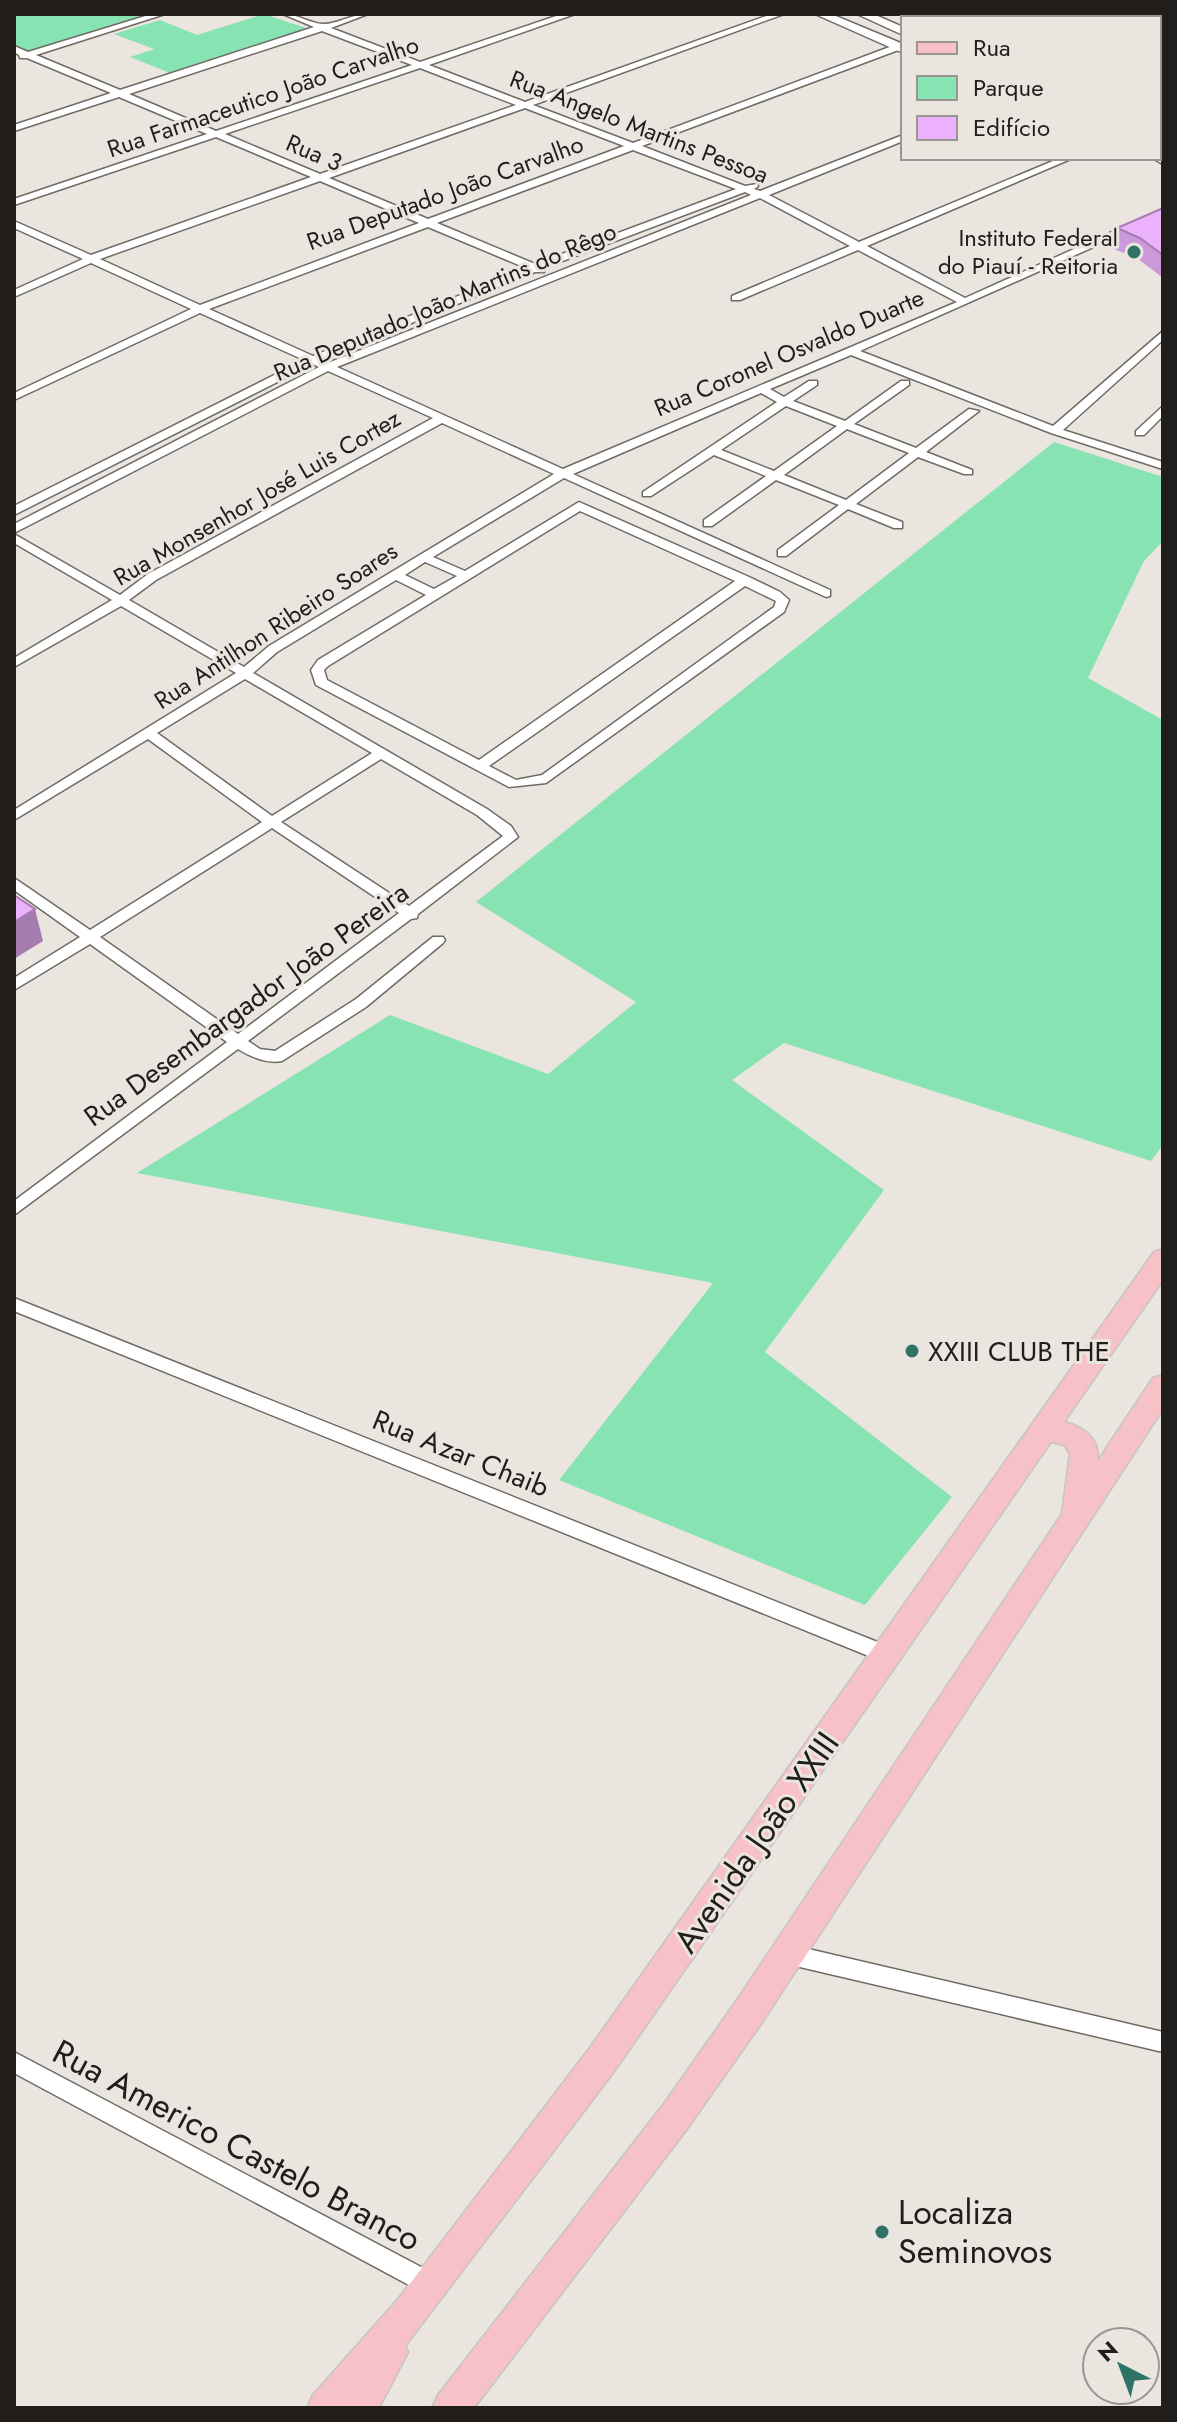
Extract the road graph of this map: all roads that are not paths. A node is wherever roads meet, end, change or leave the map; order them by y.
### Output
1 (161, 14) edge
2 (287, 14) edge
3 (364, 14) edge
4 (571, 14) edge
5 (780, 14) edge
6 (821, 14) edge
7 (863, 14) edge
8 (322, 28) junction
9 (901, 30) edge
10 (901, 48) edge
11 (14, 49) edge
12 (27, 55) junction
13 (14, 58) edge
14 (422, 65) junction
15 (114, 94) junction
16 (524, 104) junction
17 (14, 128) edge
18 (901, 128) edge
19 (216, 134) junction
20 (901, 139) edge
21 (636, 146) junction
22 (1063, 160) edge
23 (321, 177) junction
24 (746, 189) junction
25 (761, 195) junction
26 (14, 202) edge
27 (1163, 212) edge
28 (14, 224) edge
29 (424, 224) junction
30 (862, 246) junction
31 (91, 259) junction
32 (535, 268) junction
33 (554, 276) junction
34 (14, 294) edge
35 (736, 298) dead end
36 (965, 302) junction
37 (199, 309) junction
38 (1163, 334) edge
39 (851, 351) junction
40 (312, 360) junction
41 (327, 367) junction
42 (813, 383) dead end
43 (905, 383) dead end
44 (762, 389) junction
45 (14, 397) edge
46 (783, 401) junction
47 (1163, 409) edge
48 (973, 411) dead end
49 (440, 419) junction
50 (846, 426) junction
51 (1055, 431) junction
52 (1140, 433) dead end
53 (712, 450) junction
54 (917, 452) junction
55 (1163, 466) edge
56 (968, 472) dead end
57 (562, 474) junction
58 (775, 475) junction
59 (647, 494) dead end
60 (847, 505) junction
61 (14, 511) edge
62 (708, 523) dead end
63 (898, 525) dead end
64 (14, 529) edge
65 (14, 538) edge
66 (782, 553) dead end
67 (425, 558) junction
68 (396, 575) junction
69 (465, 575) junction
70 (745, 580) junction
71 (826, 593) dead end
72 (434, 594) junction
73 (120, 600) junction
74 (14, 663) edge
75 (245, 673) junction
76 (149, 733) junction
77 (381, 753) junction
78 (480, 766) junction
79 (14, 816) edge
80 (270, 821) junction
81 (17, 891) edge
82 (412, 915) junction
83 (90, 937) junction
84 (438, 940) dead end
85 (14, 985) edge
86 (240, 1043) junction
87 (14, 1209) edge
88 (1163, 1259) edge
89 (14, 1304) edge
90 (1163, 1386) edge
91 (1045, 1429) junction
92 (1074, 1518) junction
93 (888, 1655) junction
94 (787, 1954) junction
95 (1163, 2042) edge
96 (14, 2062) edge
97 (421, 2298) junction
98 (326, 2408) edge
99 (359, 2408) edge
100 (451, 2408) edge

1 - 12 street
2 - 8 street, Rua Angelo Martins Pessoa
3 - 8 street
4 - 14 street, Rua Farmaceutico João Carvalho
5 - 16 street
6 - 10 street
7 - 9 street
8 - 14 street, Rua Angelo Martins Pessoa
8 - 15 street
10 - 21 street, Rua Deputado João Carvalho
11 - 12 street, Rua 3
12 - 13 street
12 - 15 street, Rua 3
14 - 16 street, Rua Angelo Martins Pessoa
14 - 19 street, Rua Farmaceutico João Carvalho
15 - 17 street
15 - 19 street, Rua 3
16 - 21 street, Rua Angelo Martins Pessoa
16 - 23 street
18 - 24 street, Rua Deputado João Martins do Rêgo
19 - 23 street, Rua 3
19 - 26 street, Rua Farmaceutico João Carvalho
20 - 25 street, Rua Deputado João Martins do Rêgo
21 - 24 street, Rua Angelo Martins Pessoa
21 - 29 street, Rua Deputado João Carvalho
22 - 30 street
23 - 29 street, Rua 3
23 - 31 street
24 - 25 street, Rua Angelo Martins Pessoa
24 - 32 street, Rua Deputado João Martins do Rêgo
25 - 30 street, Rua Angelo Martins Pessoa
25 - 33 street, Rua Deputado João Martins do Rêgo
27 - 36 street, Rua Coronel Osvaldo Duarte
28 - 31 street
29 - 32 street, Rua 3
29 - 37 street, Rua Deputado João Carvalho
30 - 35 street
30 - 36 street, Rua Angelo Martins Pessoa
31 - 34 street
31 - 37 street
32 - 33 street, Rua 3
32 - 40 street, Rua Deputado João Martins do Rêgo
33 - 41 street, Rua Deputado João Martins do Rêgo
36 - 39 street, Rua Coronel Osvaldo Duarte
37 - 40 street
37 - 45 street, Rua Deputado João Carvalho
38 - 51 street
39 - 44 street, Rua Coronel Osvaldo Duarte
39 - 51 street
40 - 41 street
40 - 61 street, Rua Deputado João Martins do Rêgo
41 - 49 street
41 - 64 street, Rua Deputado João Martins do Rêgo
42 - 46 street
43 - 50 street
44 - 46 street
44 - 57 street, Rua Coronel Osvaldo Duarte
46 - 50 street
46 - 53 street
47 - 52 street
48 - 54 street
49 - 57 street
49 - 73 street, Rua Monsenhor José Luis Cortez
50 - 54 street
50 - 58 street
51 - 55 street
53 - 58 street
53 - 59 street
54 - 56 street
54 - 60 street
57 - 67 street, Rua Antilhon Ribeiro Soares
57 - 71 street
58 - 60 street
58 - 62 street
60 - 63 street
60 - 66 street
65 - 73 street
67 - 68 street, Rua Antilhon Ribeiro Soares
67 - 69 street
68 - 72 street
68 - 75 street, Rua Antilhon Ribeiro Soares
69 - 70 street
69 - 72 street
70 - 78 street
70 - 78 street
72 - 78 street
73 - 74 street, Rua Monsenhor José Luis Cortez
73 - 75 street
75 - 76 street, Rua Antilhon Ribeiro Soares
75 - 77 street
76 - 79 street, Rua Antilhon Ribeiro Soares
76 - 80 street
77 - 80 street
77 - 82 street, Rua Desembargador João Pereira
80 - 82 street
80 - 83 street
81 - 83 street
82 - 86 street, Rua Desembargador João Pereira
83 - 85 street
83 - 86 street
84 - 86 street
86 - 87 street, Rua Desembargador João Pereira
88 - 91 main road, Avenida João XXIII
89 - 93 street, Rua Azar Chaib
90 - 92 main road
91 - 92 main road
91 - 93 main road, Avenida João XXIII
92 - 94 main road
93 - 97 main road, Avenida João XXIII
94 - 95 street
94 - 100 main road
96 - 97 street, Rua Americo Castelo Branco
97 - 98 main road, Avenida João XXIII
97 - 99 main road

